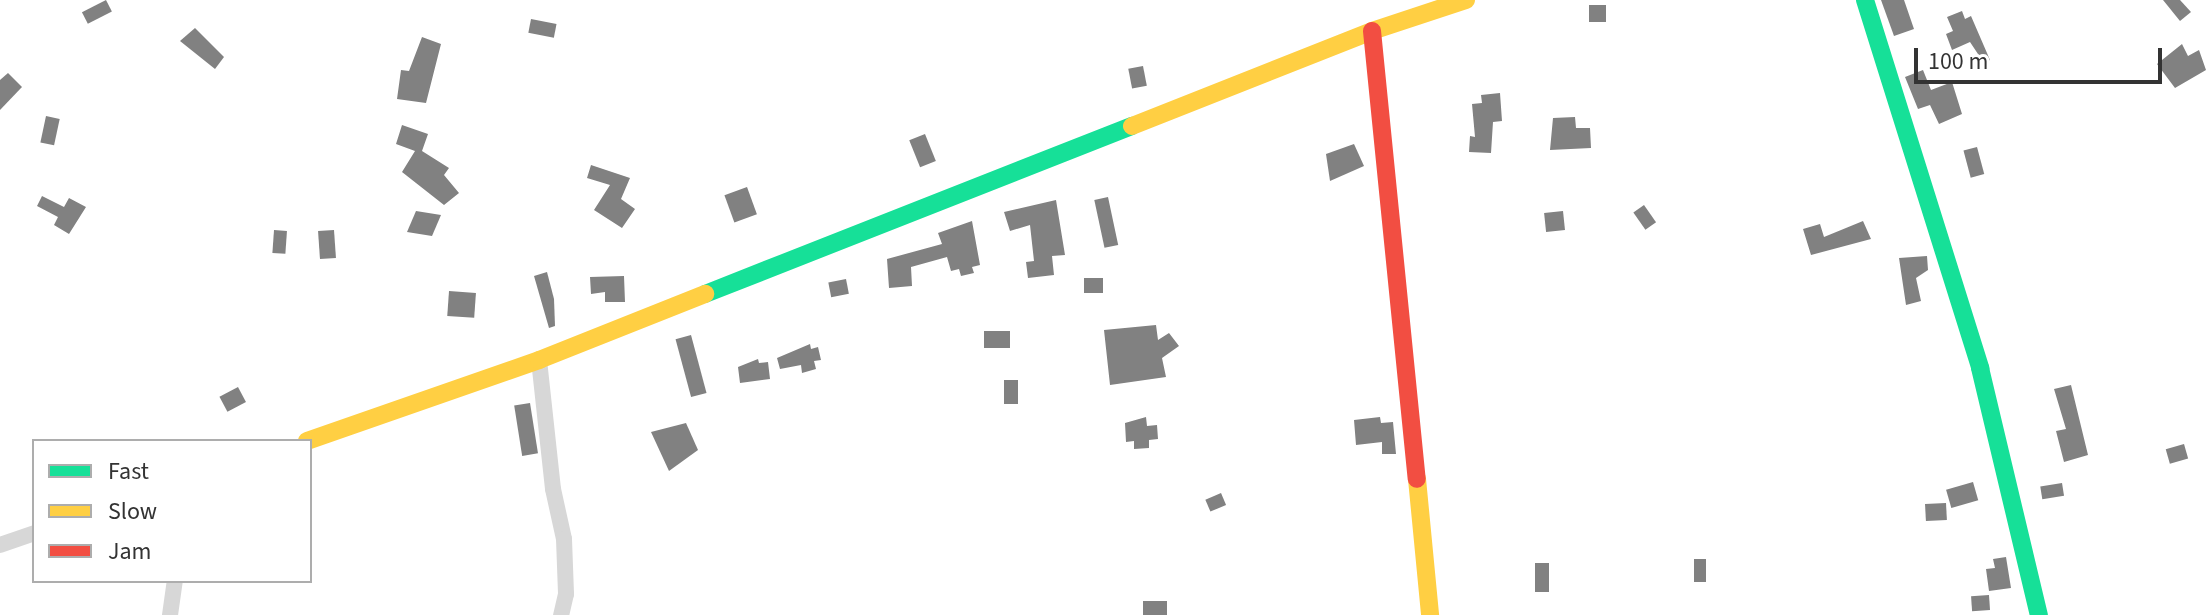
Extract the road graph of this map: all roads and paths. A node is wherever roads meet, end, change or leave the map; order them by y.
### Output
1 (1466, 0) edge
2 (1865, 0) edge
3 (1372, 31) junction
4 (539, 360) junction
5 (312, 439) edge
6 (32, 534) edge
7 (2, 541) edge
8 (175, 583) edge
9 (170, 615) edge
10 (561, 615) edge
11 (1430, 615) edge
12 (2039, 615) edge

1 - 3 street
2 - 12 street
3 - 4 street
3 - 11 street
4 - 5 street
4 - 10 street
6 - 7 street
8 - 9 street

